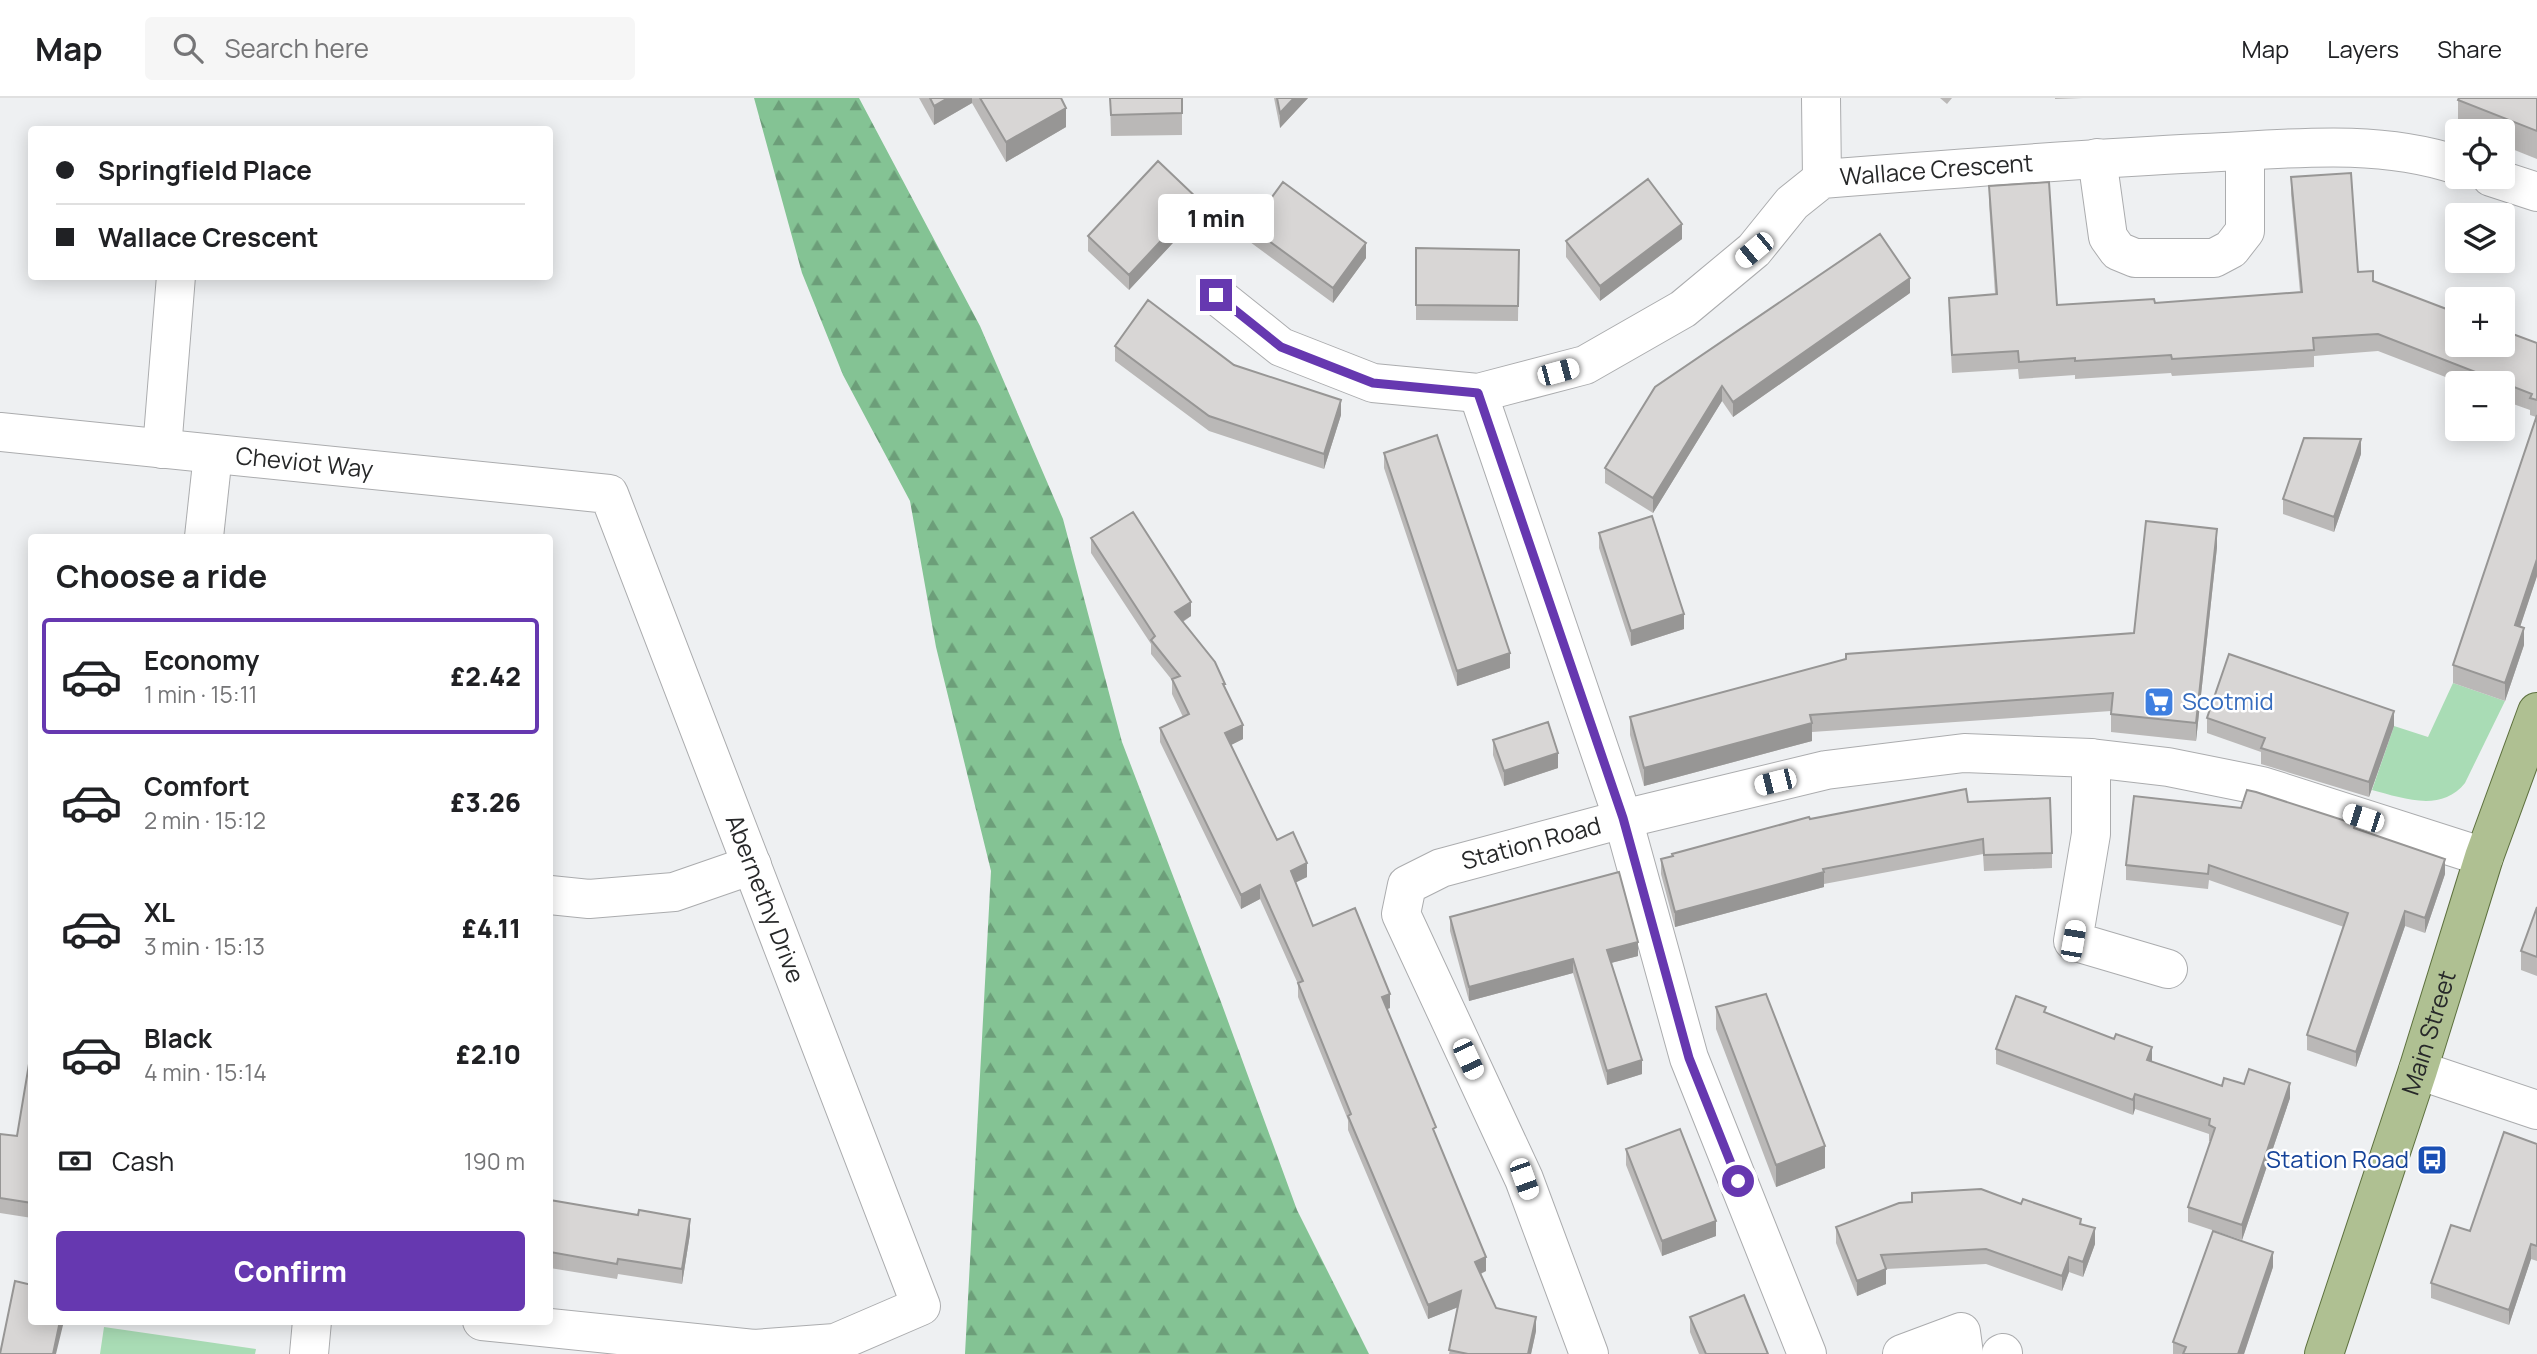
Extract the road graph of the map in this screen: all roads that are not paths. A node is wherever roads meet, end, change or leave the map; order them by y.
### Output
1 (1821, 98) edge
2 (2245, 151) junction
3 (2097, 158) junction
4 (2445, 162) edge
5 (1822, 178) junction
6 (2515, 185) edge
7 (2537, 192) edge
8 (176, 280) edge
9 (1216, 295) dead end
10 (1478, 393) junction
11 (0, 432) edge
12 (162, 449) junction
13 (213, 454) junction
14 (609, 495) joint
15 (204, 534) edge
16 (2537, 712) edge
17 (2091, 758) junction
18 (1623, 818) junction
19 (2484, 858) junction
20 (752, 866) junction
21 (553, 895) edge
22 (2168, 969) dead end
23 (2418, 1070) junction
24 (2537, 1110) edge
25 (312, 1325) edge
26 (516, 1325) edge
27 (309, 1354) edge
28 (1589, 1354) edge
29 (1807, 1354) edge
30 (1902, 1354) edge
31 (1964, 1354) edge
32 (2324, 1354) edge

1 - 5 street
2 - 3 street, Wallace Crescent
2 - 3 street
2 - 4 street, Wallace Crescent
3 - 5 street, Wallace Crescent
5 - 10 street, Wallace Crescent
6 - 7 street
8 - 12 street
9 - 10 street, Wallace Crescent
10 - 18 street
11 - 12 street, Cheviot Way
12 - 13 street, Cheviot Way
13 - 14 street, Cheviot Way
13 - 15 street
14 - 20 street, Abernethy Drive
16 - 19 main road, Main Street
17 - 18 street, Station Road
17 - 19 street, Station Road
17 - 22 street
18 - 28 street, Station Road
18 - 29 street
19 - 23 main road, Main Street
20 - 21 street
20 - 26 street, Abernethy Drive
23 - 24 street
23 - 32 main road, Main Street
25 - 27 street
30 - 31 street

